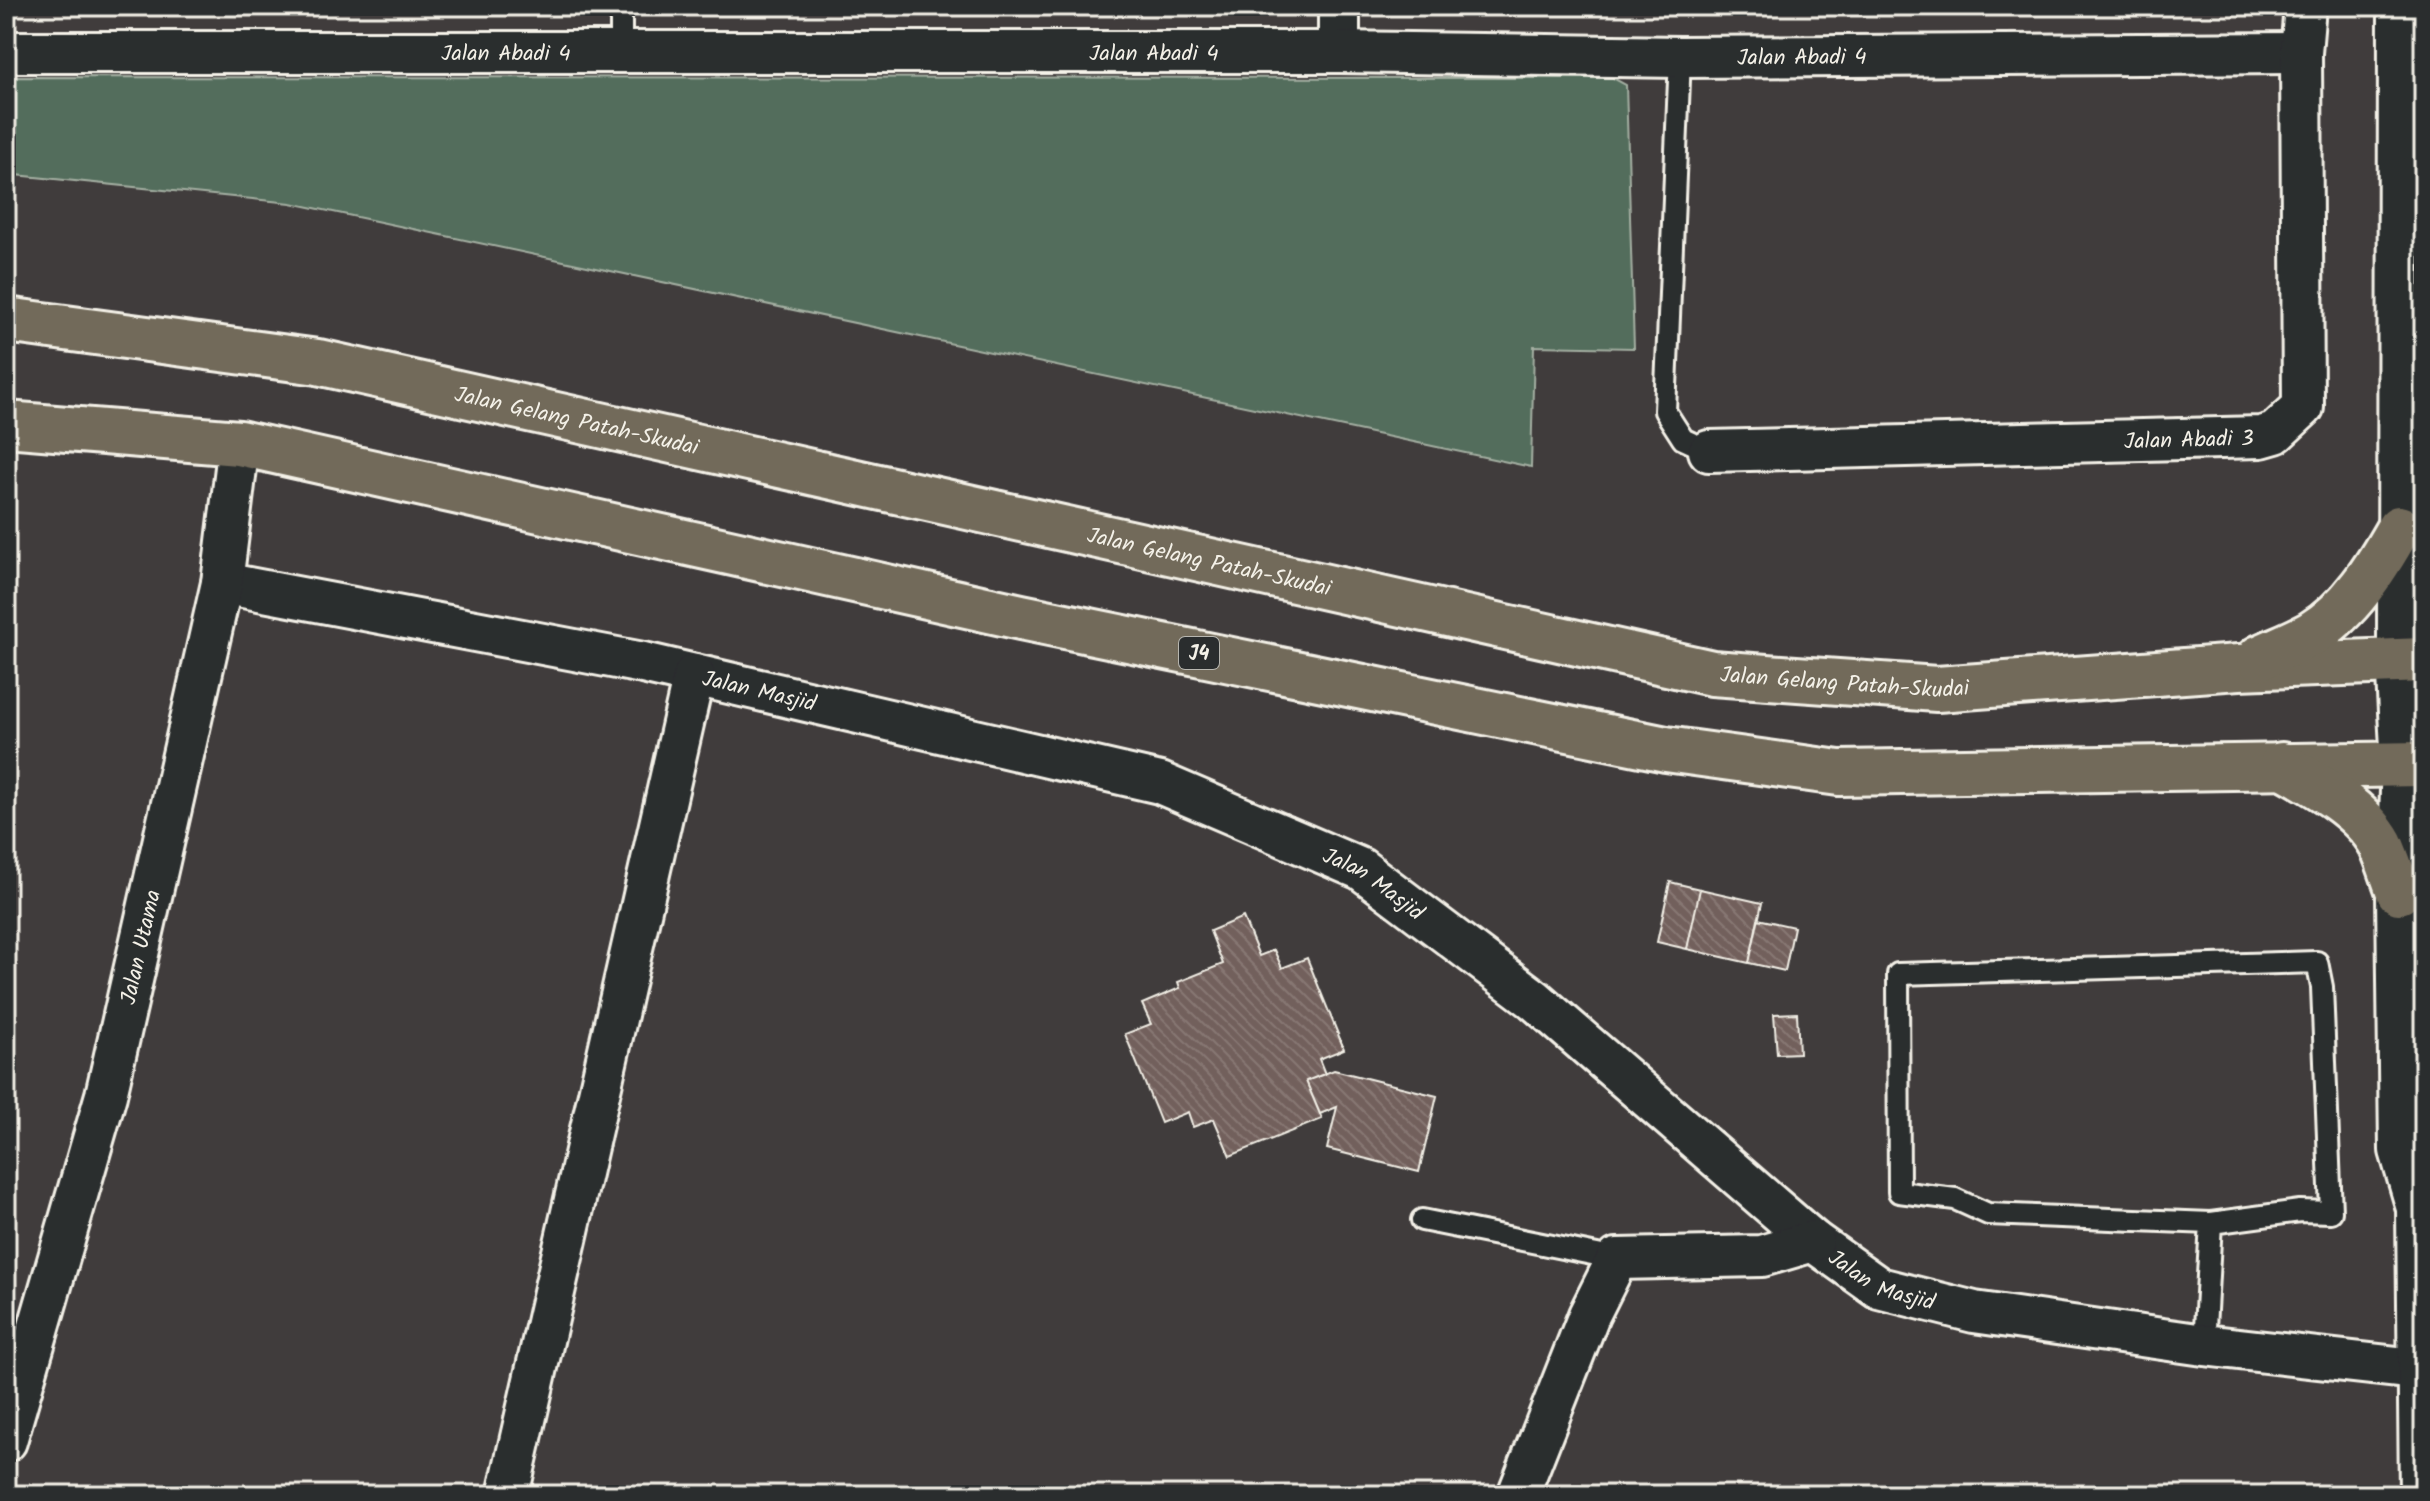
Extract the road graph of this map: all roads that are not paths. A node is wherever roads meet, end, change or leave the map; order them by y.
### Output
1 (621, 6) edge
2 (1339, 6) edge
3 (2305, 6) edge
4 (2399, 6) edge
5 (6, 52) edge
6 (621, 52) junction
7 (1339, 52) junction
8 (2301, 53) junction
9 (1680, 57) junction
10 (6, 320) edge
11 (6, 424) edge
12 (239, 443) junction
13 (1709, 451) joint
14 (2399, 528) junction
15 (222, 583) junction
16 (2411, 659) edge
17 (2239, 667) junction
18 (694, 675) junction
19 (2414, 764) edge
20 (2282, 765) junction
21 (2399, 892) junction
22 (2422, 1198) edge
23 (1422, 1220) dead end
24 (2211, 1223) junction
25 (1813, 1241) junction
26 (1617, 1259) junction
27 (2204, 1345) junction
28 (2422, 1370) edge
29 (6, 1441) edge
30 (508, 1495) edge
31 (1518, 1495) edge
32 (2422, 1495) edge

1 - 6 lane
2 - 7 street
3 - 8 street, Jalan Abadi 3
4 - 14 street
5 - 6 street, Jalan Abadi 4
6 - 7 street, Jalan Abadi 4
7 - 9 street, Jalan Abadi 4
8 - 9 street, Jalan Abadi 4
8 - 13 street, Jalan Abadi 3
9 - 13 lane
10 - 17 main road, Jalan Gelang Patah-Skudai
11 - 12 main road, J4
12 - 15 street, Jalan Utama
12 - 20 main road, J4
14 - 16 street
14 - 17 main road
15 - 18 street, Jalan Masjid
15 - 29 street, Jalan Utama
16 - 17 main road, Jalan Gelang Patah-Skudai
16 - 19 street
18 - 25 street, Jalan Masjid
18 - 30 street
19 - 20 main road, J4
19 - 21 street
20 - 21 main road
21 - 22 street
22 - 28 street
23 - 26 lane
24 - 24 lane
24 - 27 lane
25 - 26 street
25 - 27 street, Jalan Masjid
26 - 31 street
27 - 28 street, Jalan Masjid
28 - 32 street

